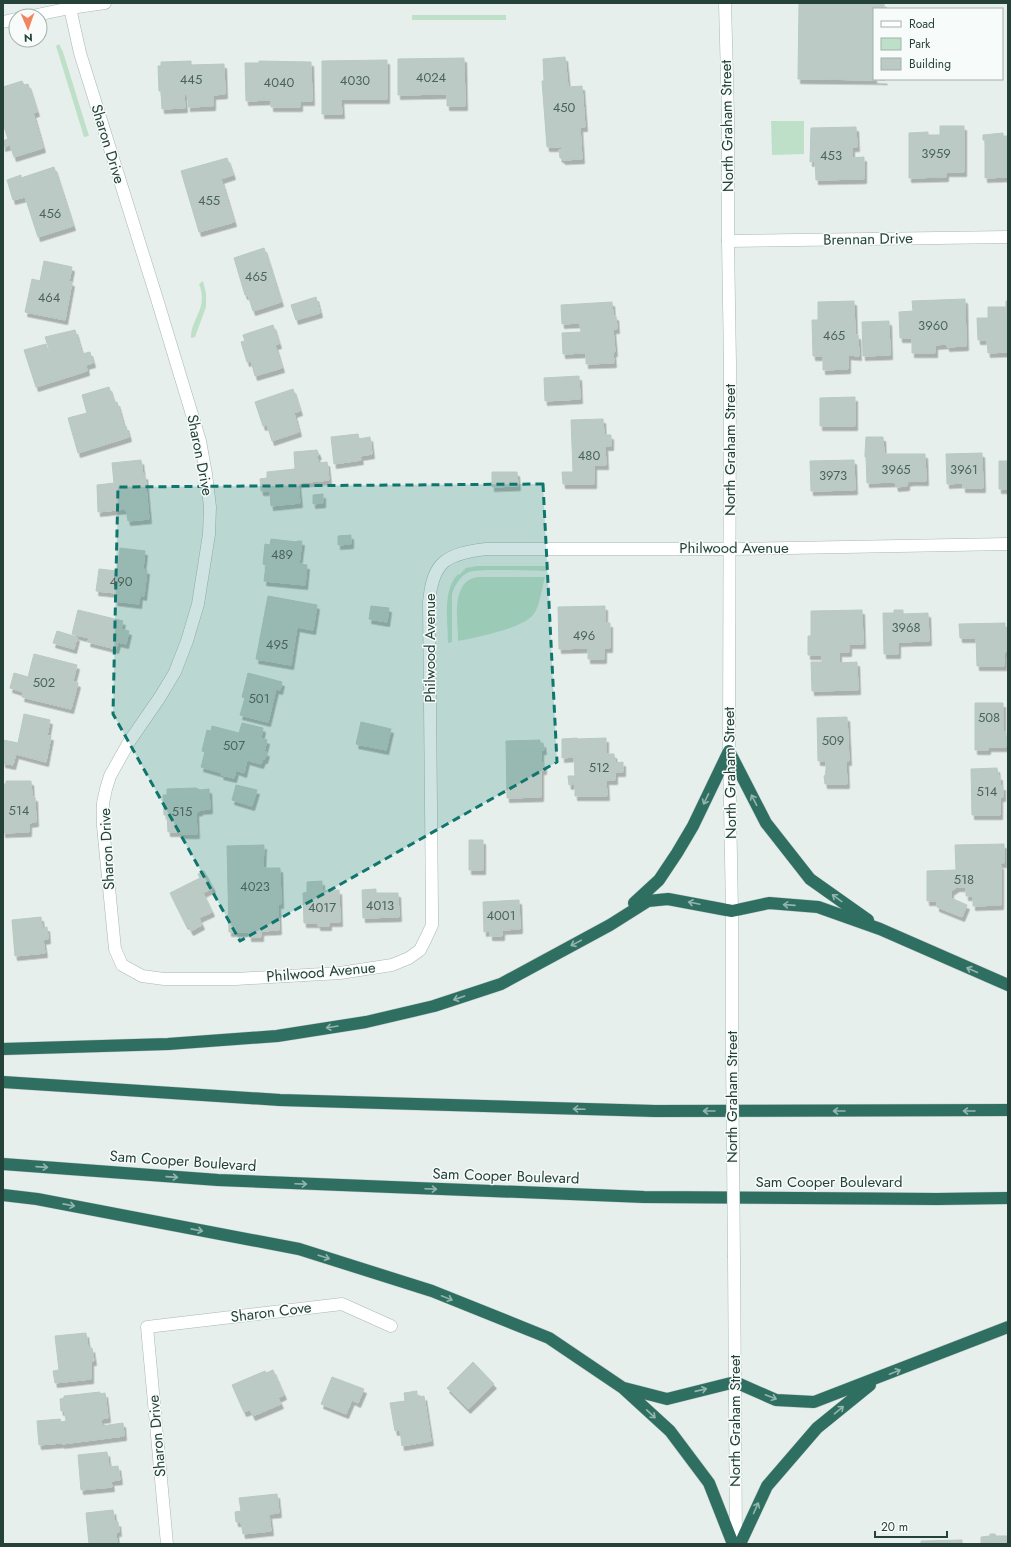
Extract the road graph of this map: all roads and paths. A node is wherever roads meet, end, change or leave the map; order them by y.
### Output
1 (105, 3) edge
2 (726, 3) edge
3 (70, 8) junction
4 (48, 13) edge
5 (1008, 237) edge
6 (728, 241) junction
7 (1008, 544) edge
8 (730, 549) junction
9 (729, 751) junction
10 (732, 911) junction
11 (610, 925) junction
12 (880, 929) junction
13 (122, 965) joint
14 (1008, 985) edge
15 (3, 1048) edge
16 (3, 1082) edge
17 (1008, 1110) edge
18 (3, 1164) edge
19 (3, 1194) edge
20 (1008, 1198) edge
21 (391, 1326) dead end
22 (147, 1327) joint
23 (1008, 1327) edge
24 (876, 1379) junction
25 (735, 1382) junction
26 (623, 1388) junction
27 (167, 1544) edge
28 (733, 1544) edge
29 (736, 1544) edge
30 (740, 1544) edge

1 - 3 street
2 - 6 street, North Graham Street
3 - 4 street
3 - 13 street, Sharon Drive
5 - 6 street, Brennan Drive
6 - 8 street, North Graham Street
7 - 8 street, Philwood Avenue
8 - 9 street, North Graham Street
8 - 13 street, Philwood Avenue
9 - 10 street, North Graham Street
9 -> 11 highway
12 -> 9 highway
10 -> 11 highway
12 -> 10 highway
10 - 25 street, North Graham Street, bridge
11 -> 15 highway
14 -> 12 highway
17 -> 16 highway
18 -> 20 highway, Sam Cooper Boulevard
19 -> 26 highway
21 - 22 street, Sharon Cove
22 - 27 street, Sharon Drive
24 -> 23 highway
25 -> 24 highway
30 -> 24 highway
26 -> 25 highway
25 - 29 street, North Graham Street
26 -> 28 highway

